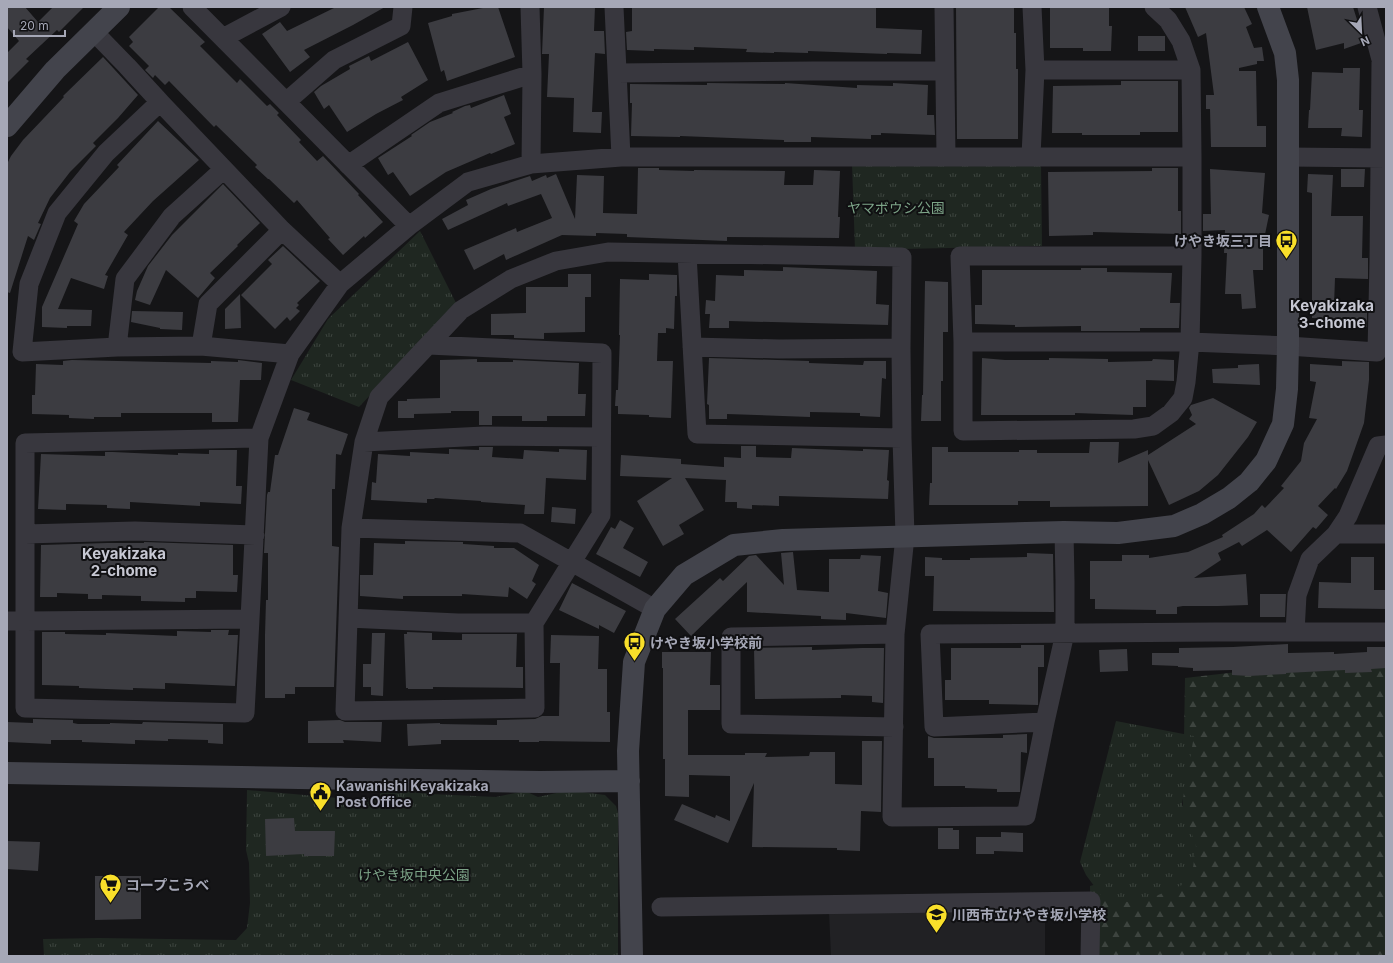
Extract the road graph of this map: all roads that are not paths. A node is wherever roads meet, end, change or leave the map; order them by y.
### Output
1 (119, 7) edge
2 (192, 7) edge
3 (281, 7) edge
4 (403, 7) edge
5 (530, 7) edge
6 (614, 7) edge
7 (944, 7) edge
8 (1032, 7) edge
9 (1154, 7) edge
10 (1268, 7) edge
11 (1367, 7) edge
12 (94, 32) junction
13 (223, 38) junction
14 (1384, 65) edge
15 (1034, 70) junction
16 (1191, 70) junction
17 (945, 72) junction
18 (617, 73) junction
19 (532, 74) junction
20 (160, 102) junction
21 (286, 102) junction
22 (7, 126) edge
23 (946, 156) junction
24 (1031, 156) junction
25 (621, 157) junction
26 (1192, 157) junction
27 (1287, 157) junction
28 (1383, 158) edge
29 (531, 164) junction
30 (348, 165) junction
31 (224, 169) junction
32 (408, 226) junction
33 (282, 230) junction
34 (687, 254) junction
35 (1192, 256) junction
36 (1383, 261) edge
37 (340, 284) junction
38 (962, 342) junction
39 (1190, 342) junction
40 (428, 345) junction
41 (201, 346) junction
42 (1288, 346) junction
43 (117, 347) junction
44 (692, 347) junction
45 (901, 348) junction
46 (1381, 351) edge
47 (15, 352) edge
48 (290, 354) junction
49 (601, 437) junction
50 (259, 438) junction
51 (902, 438) junction
52 (364, 442) junction
53 (1386, 445) edge
54 (351, 528) junction
55 (1064, 532) junction
56 (25, 534) junction
57 (254, 534) junction
58 (1336, 534) junction
59 (1386, 534) edge
60 (906, 536) junction
61 (571, 562) junction
62 (655, 609) junction
63 (348, 618) junction
64 (250, 619) junction
65 (16, 621) edge
66 (534, 622) junction
67 (1295, 632) junction
68 (1386, 632) edge
69 (1065, 633) junction
70 (896, 634) junction
71 (1045, 722) junction
72 (894, 726) junction
73 (7, 773) edge
74 (629, 782) junction
75 (661, 907) dead end
76 (632, 956) edge
77 (1090, 956) edge

1 - 12 street
2 - 13 street
3 - 13 street
4 - 21 street
5 - 19 street
6 - 18 street
7 - 17 street
8 - 15 street
9 - 16 street
10 - 27 street
11 - 14 street
12 - 20 street
12 - 22 street
13 - 21 street
14 - 28 street
15 - 16 street
15 - 24 street
16 - 26 street
17 - 18 street
17 - 23 street
18 - 25 street
19 - 29 street
19 - 30 street
20 - 31 street
20 - 47 street
21 - 30 street
23 - 24 street
23 - 25 street
24 - 26 street
25 - 29 street
26 - 35 street
27 - 28 street
27 - 42 street
28 - 36 street
29 - 32 street
30 - 32 street
31 - 33 street
31 - 43 street
32 - 37 street
33 - 37 street
33 - 41 street
34 - 40 street
34 - 44 street
34 - 45 street
35 - 38 street
35 - 39 street
36 - 46 street
37 - 48 street
38 - 39 street
38 - 39 street
39 - 42 street
40 - 49 street
40 - 52 street
41 - 43 street
41 - 48 street
42 - 46 street
42 - 55 street
43 - 47 street
44 - 45 street
44 - 51 street
45 - 51 street
48 - 50 street
49 - 52 street
49 - 61 street
50 - 56 street
50 - 57 street
51 - 60 street
52 - 54 street
53 - 58 street
54 - 61 street
54 - 63 street
55 - 60 street
55 - 69 street
56 - 57 street
56 - 65 street
57 - 64 street
58 - 59 street
58 - 67 street
60 - 62 street
60 - 70 street
61 - 62 street
61 - 66 street
62 - 74 street
63 - 66 street
63 - 66 street
64 - 65 street
64 - 65 street
67 - 68 street
67 - 69 street
69 - 71 street
69 - 71 street
70 - 72 street
70 - 72 street
71 - 72 street
73 - 74 street
74 - 76 street
75 - 77 street

